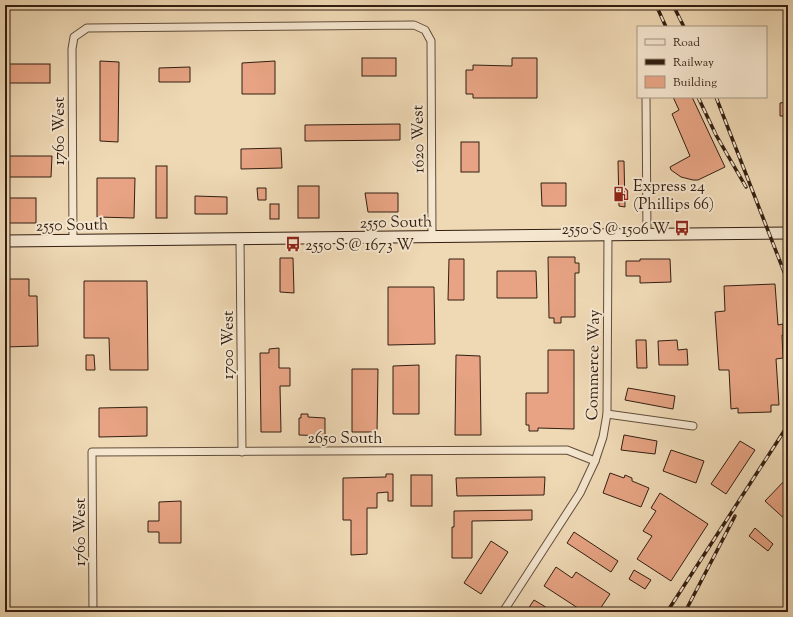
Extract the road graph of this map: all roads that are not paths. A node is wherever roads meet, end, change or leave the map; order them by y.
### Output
1 (87, 28) joint
2 (646, 98) edge
3 (788, 233) edge
4 (608, 235) junction
5 (647, 235) junction
6 (432, 237) junction
7 (240, 239) junction
8 (73, 240) junction
9 (5, 241) edge
10 (607, 414) junction
11 (693, 426) dead end
12 (92, 452) joint
13 (242, 452) junction
14 (596, 461) junction
15 (93, 612) edge
16 (503, 612) edge

1 - 6 street, 1620 West
1 - 8 street, 1760 West
2 - 5 street
3 - 5 main road, 2550 South
4 - 5 main road, 2550 South
4 - 6 main road, 2550 South
4 - 10 street, Commerce Way
6 - 7 main road, 2550 South
7 - 8 main road, 2550 South
7 - 13 street, 1700 West
8 - 9 main road, 2550 South
10 - 11 street
10 - 14 street, Commerce Way
12 - 13 street, 2650 South
12 - 15 street, 1760 West
13 - 14 street, 2650 South
14 - 16 street, Commerce Way

